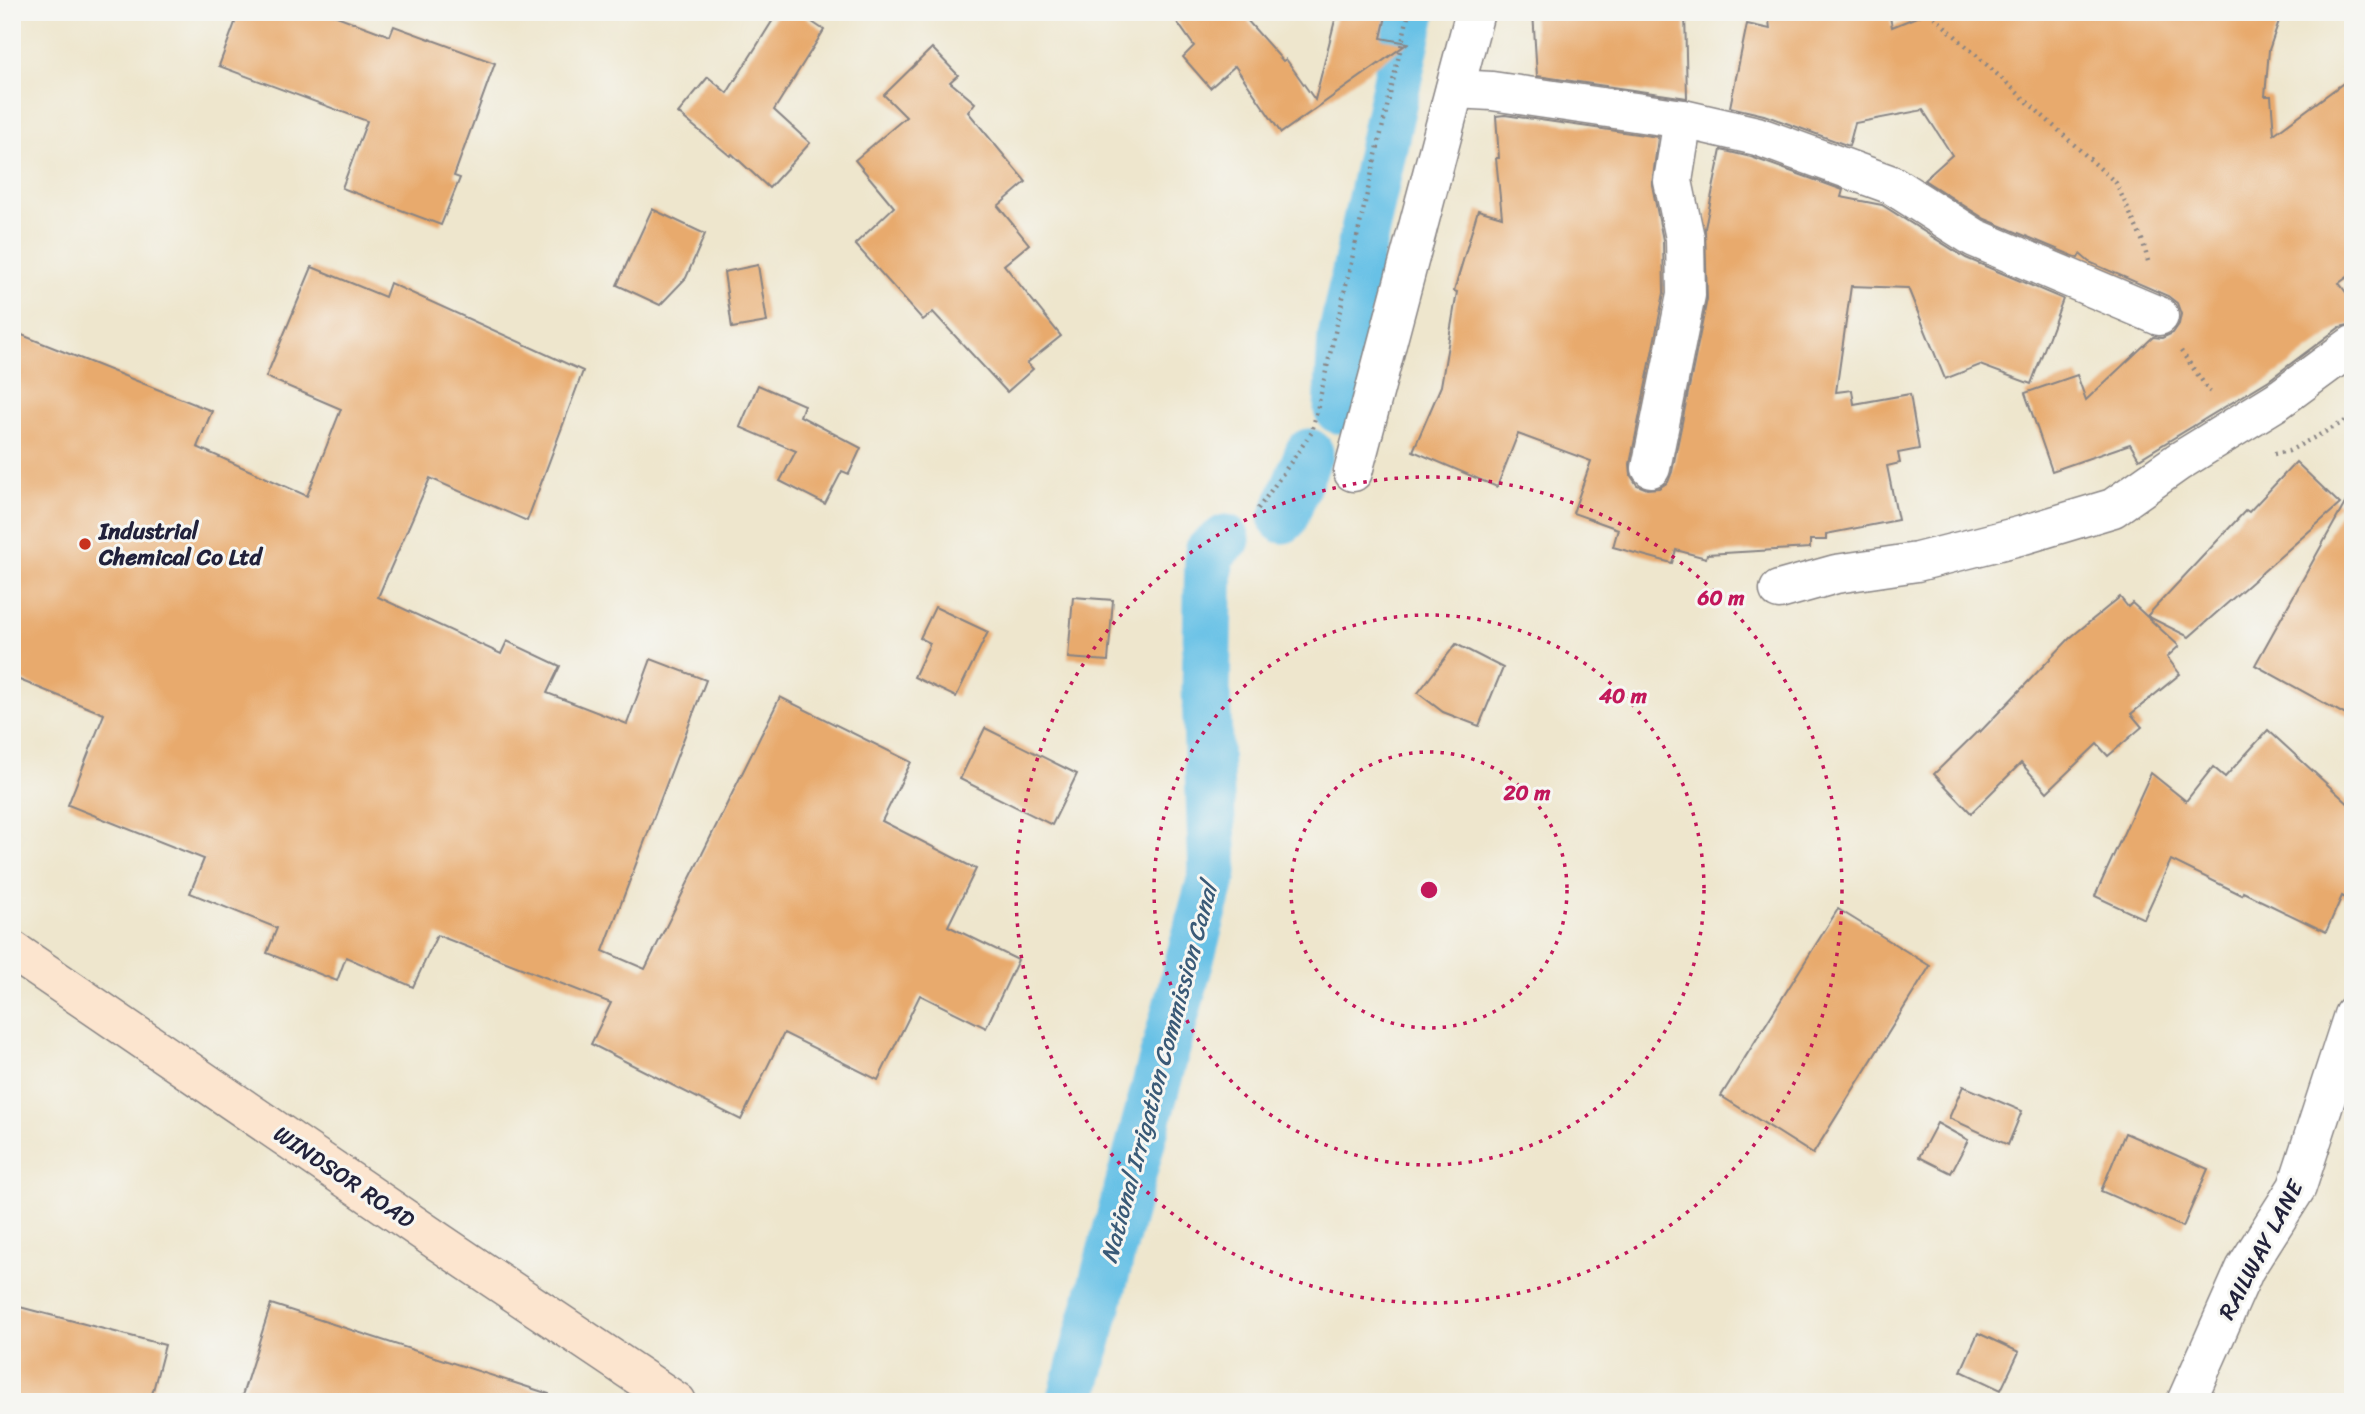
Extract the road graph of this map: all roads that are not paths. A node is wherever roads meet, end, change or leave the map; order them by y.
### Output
1 (1475, 12) edge
2 (1455, 89) junction
3 (1683, 119) junction
4 (2158, 316) road end
5 (2353, 345) edge
6 (1651, 468) dead end
7 (1353, 471) dead end
8 (1779, 590) dead end
9 (12, 950) edge
10 (2353, 1015) edge
11 (677, 1402) edge
12 (2186, 1402) edge

1 - 2 street
2 - 3 street
2 - 7 street
3 - 4 street
3 - 6 street
5 - 8 street
9 - 11 main road, WINDSOR ROAD
10 - 12 street, RAILWAY LANE

